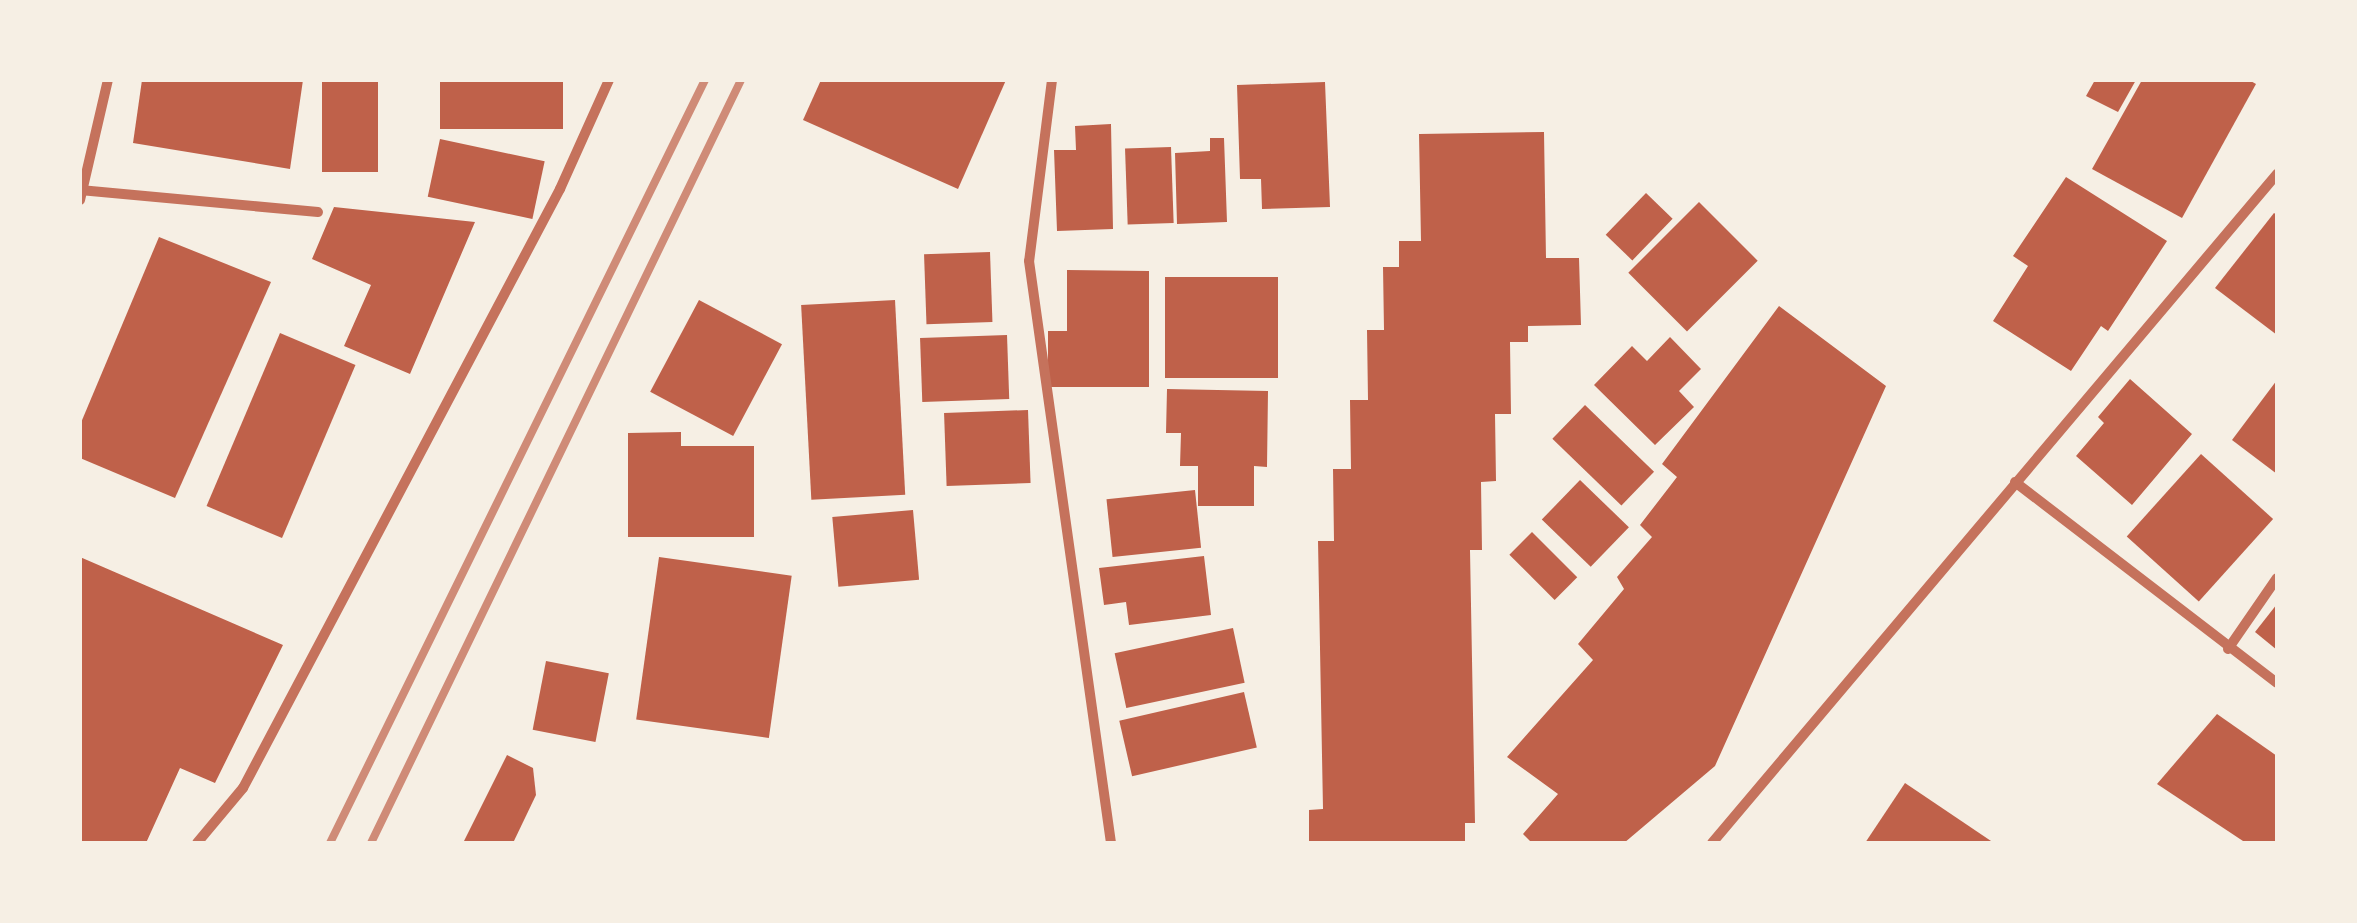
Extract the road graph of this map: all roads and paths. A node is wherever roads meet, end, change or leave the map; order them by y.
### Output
1 (108, 80) edge
2 (610, 80) edge
3 (1052, 80) edge
4 (2277, 174) edge
5 (81, 194) edge
6 (318, 212) dead end
7 (2015, 482) junction
8 (2277, 578) edge
9 (2228, 649) junction
10 (2277, 684) edge
11 (197, 843) edge
12 (1111, 843) edge
13 (1712, 843) edge

1 - 5 street
2 - 11 street
3 - 12 street
4 - 7 street
5 - 6 street
7 - 9 street
7 - 13 street
8 - 9 street
9 - 10 street

